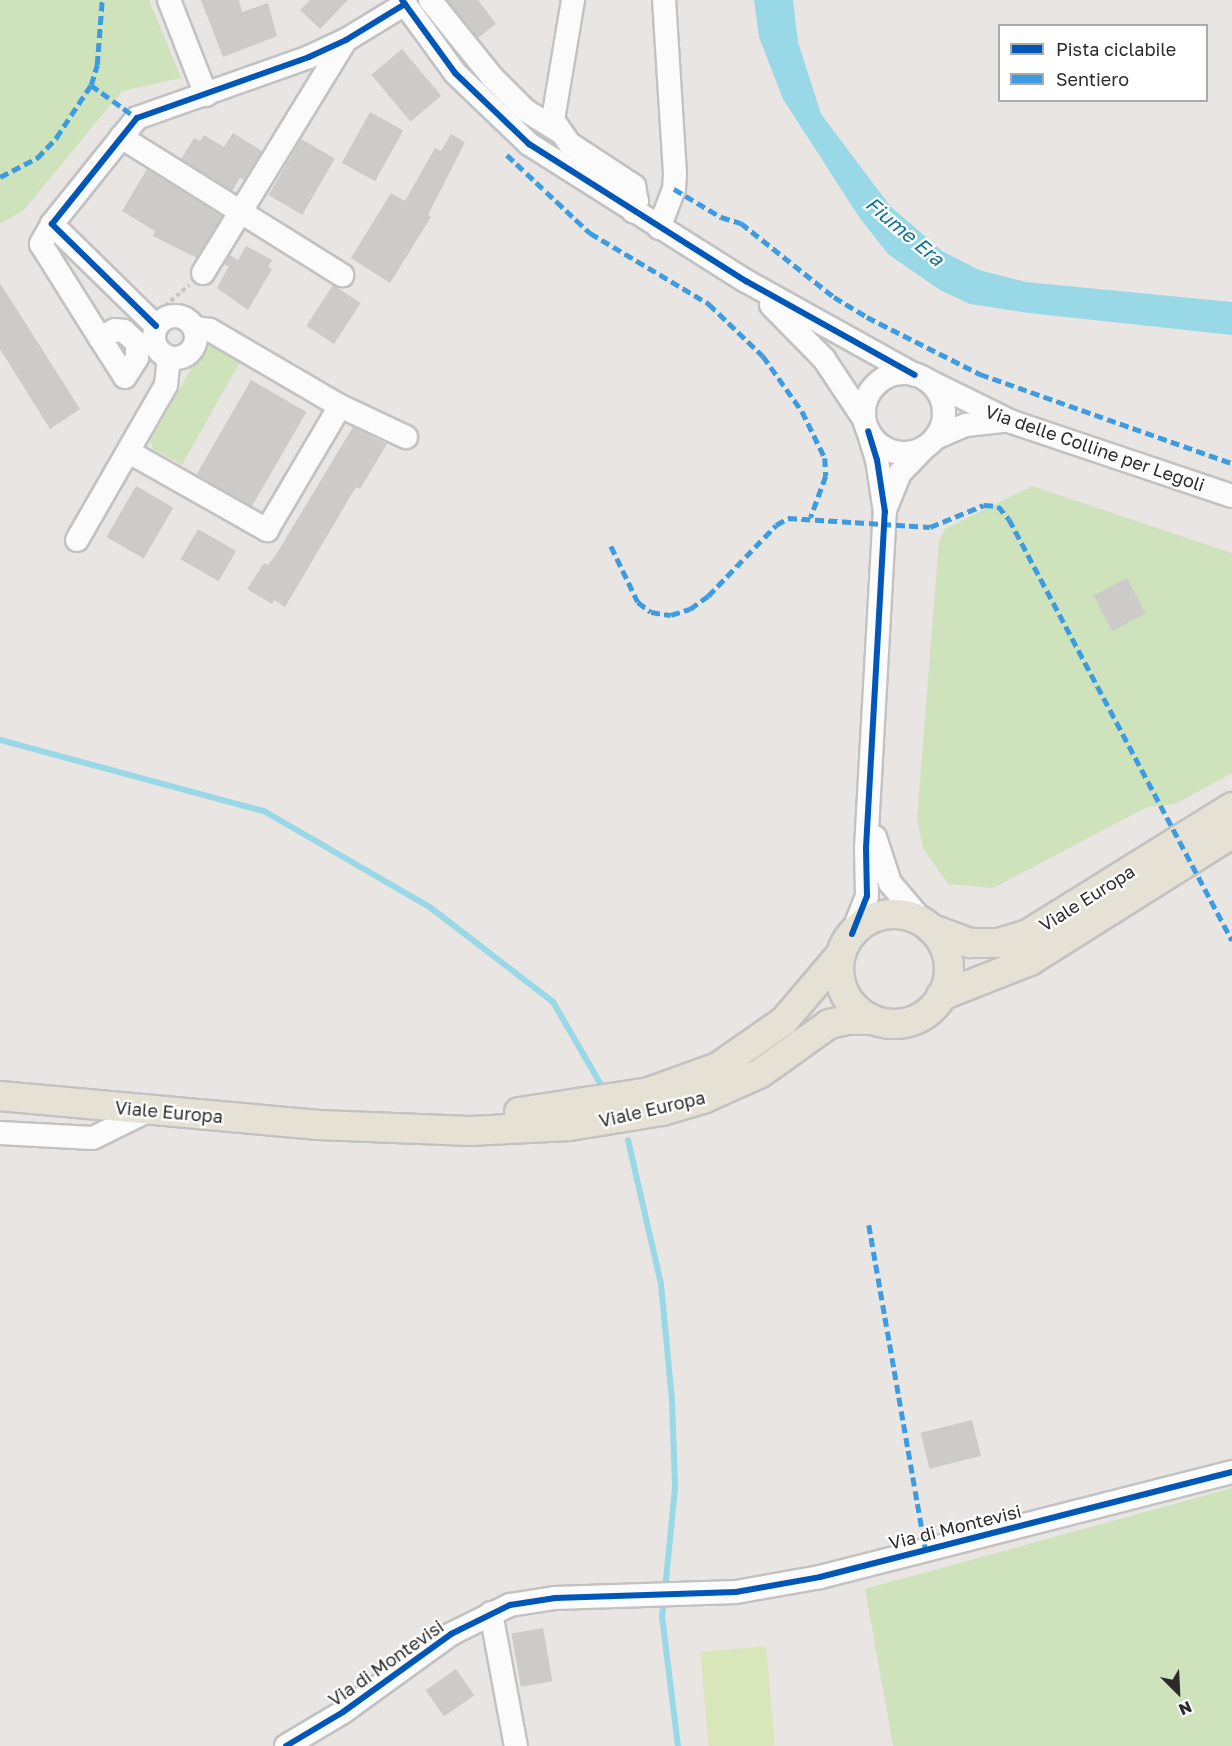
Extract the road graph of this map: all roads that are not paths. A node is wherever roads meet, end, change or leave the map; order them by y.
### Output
1 (169, 0) edge
2 (430, 0) edge
3 (573, 0) edge
4 (664, 0) edge
5 (394, 4) edge
6 (346, 40) junction
7 (206, 95) junction
8 (558, 130) junction
9 (121, 137) junction
10 (633, 211) junction
11 (240, 213) junction
12 (52, 224) junction
13 (659, 228) junction
14 (203, 273) road end
15 (342, 275) dead end
16 (746, 281) junction
17 (153, 322) junction
18 (195, 328) junction
19 (100, 338) dead end
20 (169, 358) junction
21 (921, 377) junction
22 (340, 406) junction
23 (1012, 422) junction
24 (866, 425) junction
25 (406, 437) dead end
26 (930, 442) junction
27 (129, 452) junction
28 (1232, 496) edge
29 (885, 512) junction
30 (77, 540) dead end
31 (871, 806) junction
32 (1232, 807) edge
33 (1232, 834) edge
34 (1145, 876) junction
35 (928, 926) junction
36 (846, 944) junction
37 (942, 996) junction
38 (873, 1020) junction
39 (0, 1096) edge
40 (150, 1110) junction
41 (410, 1127) junction
42 (0, 1133) edge
43 (1232, 1472) edge
44 (491, 1613) junction
45 (286, 1746) edge
46 (516, 1746) edge

1 - 7 street
2 - 8 street
3 - 8 street
4 - 13 street
5 - 6 street
5 - 10 street
6 - 7 street
6 - 11 street
7 - 9 street
8 - 10 street
9 - 11 street
9 - 12 street
10 - 13 street
11 - 14 street
11 - 15 street
12 - 17 street
12 - 19 street
13 - 16 street
16 - 21 street, Via delle Colline per Legoli
16 - 24 street
17 - 18 street
17 - 20 street
18 - 20 street
18 - 22 street
20 - 27 street
21 - 23 street, Via delle Colline per Legoli
21 - 24 street
21 - 26 street
22 - 25 street
22 - 27 street
23 - 26 street
23 - 28 street, Via delle Colline per Legoli
24 - 26 street
24 - 29 street
26 - 29 street
27 - 30 street
29 - 31 street
31 - 35 street
31 - 36 street
32 - 34 main road, Viale Europa
33 - 34 main road, Viale Europa
34 - 35 main road, Viale Europa
34 - 37 main road, Viale Europa
35 - 36 main road, Viale Europa
35 - 37 main road
36 - 38 main road
36 - 41 main road, Viale Europa
37 - 38 main road, Viale Europa
38 - 41 main road, Viale Europa
39 - 40 main road, Viale Europa
40 - 41 main road, Viale Europa
40 - 42 street
43 - 44 street, Via di Montevisi
44 - 45 street, Via di Montevisi
44 - 46 street

